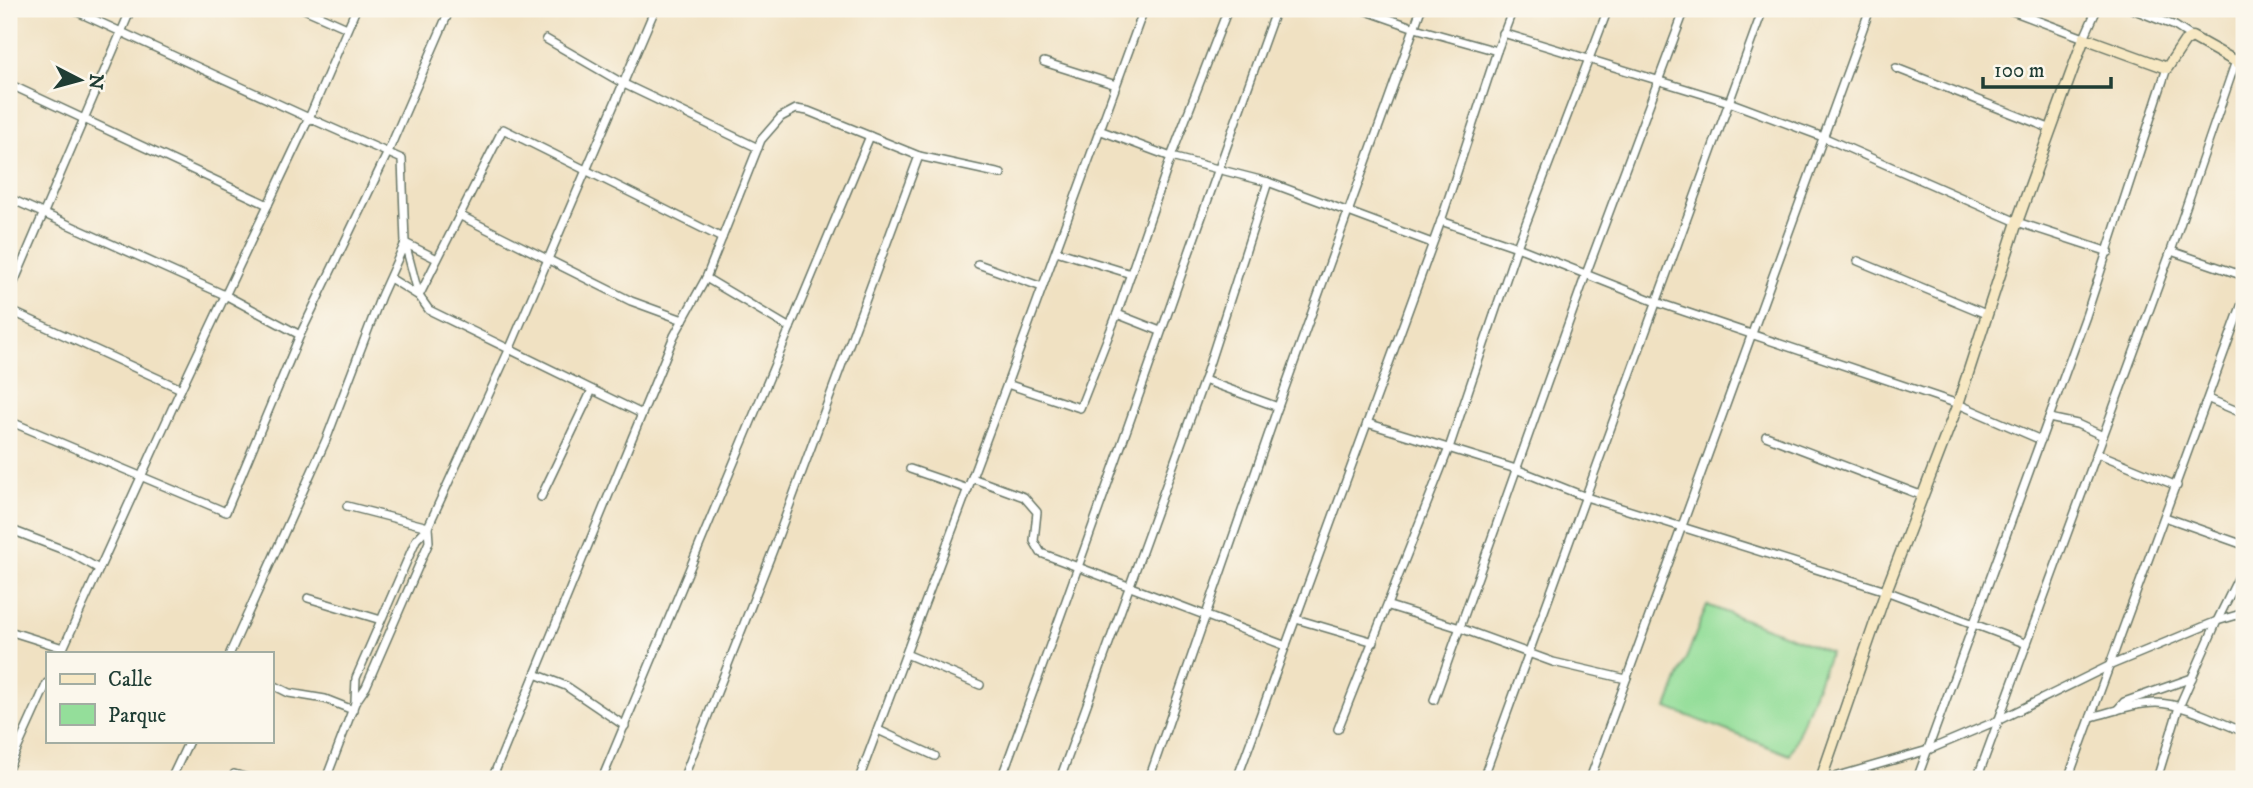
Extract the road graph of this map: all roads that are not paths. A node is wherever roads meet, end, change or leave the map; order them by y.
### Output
1 (71, 9) edge
2 (131, 9) edge
3 (304, 9) edge
4 (356, 9) edge
5 (450, 9) edge
6 (655, 9) edge
7 (1144, 9) edge
8 (1228, 9) edge
9 (1276, 9) edge
10 (1361, 9) edge
11 (1421, 9) edge
12 (1513, 9) edge
13 (1608, 9) edge
14 (1685, 9) edge
15 (1763, 9) edge
16 (1870, 9) edge
17 (2007, 9) edge
18 (2096, 9) edge
19 (2132, 9) edge
20 (347, 28) junction
21 (1415, 28) junction
22 (121, 32) junction
23 (1503, 33) junction
24 (2192, 37) junction
25 (2084, 38) junction
26 (546, 39) dead end
27 (2244, 49) edge
28 (1497, 51) junction
29 (1589, 58) junction
30 (1044, 62) dead end
31 (2240, 64) edge
32 (1896, 68) dead end
33 (2167, 68) junction
34 (1659, 79) junction
35 (624, 83) junction
36 (9, 84) edge
37 (1116, 85) junction
38 (1729, 102) junction
39 (309, 118) junction
40 (83, 119) junction
41 (2049, 128) junction
42 (1099, 131) junction
43 (870, 136) junction
44 (1824, 137) junction
45 (758, 148) junction
46 (388, 152) junction
47 (919, 156) junction
48 (1171, 157) junction
49 (1218, 169) junction
50 (586, 171) junction
51 (1001, 174) dead end
52 (1268, 182) junction
53 (9, 198) edge
54 (268, 205) junction
55 (1349, 211) junction
56 (43, 213) junction
57 (459, 215) junction
58 (1441, 220) junction
59 (2017, 222) junction
60 (722, 238) junction
61 (405, 243) junction
62 (1432, 243) junction
63 (1517, 247) junction
64 (1056, 251) junction
65 (2171, 251) junction
66 (2109, 252) junction
67 (437, 259) junction
68 (548, 261) junction
69 (1858, 261) dead end
70 (978, 264) dead end
71 (1131, 274) junction
72 (1586, 274) junction
73 (2244, 276) edge
74 (390, 278) junction
75 (706, 278) junction
76 (1042, 287) junction
77 (9, 294) edge
78 (227, 296) junction
79 (419, 296) junction
80 (2244, 298) edge
81 (1656, 302) junction
82 (9, 310) edge
83 (1117, 314) junction
84 (1986, 314) junction
85 (683, 320) junction
86 (790, 328) junction
87 (1160, 331) junction
88 (1752, 334) junction
89 (300, 335) junction
90 (510, 348) junction
91 (1203, 380) junction
92 (1007, 384) junction
93 (181, 389) junction
94 (592, 390) junction
95 (2209, 399) junction
96 (1958, 404) junction
97 (1278, 407) junction
98 (642, 414) junction
99 (2244, 414) edge
100 (2049, 418) junction
101 (9, 421) edge
102 (1367, 423) junction
103 (1766, 436) dead end
104 (2103, 436) junction
105 (2041, 440) junction
106 (1449, 448) junction
107 (2096, 453) junction
108 (1516, 469) junction
109 (910, 470) dead end
110 (142, 476) junction
111 (972, 478) junction
112 (2177, 486) junction
113 (968, 489) junction
114 (1923, 496) junction
115 (541, 497) dead end
116 (1586, 497) junction
117 (347, 506) dead end
118 (2165, 517) junction
119 (428, 527) junction
120 (1682, 527) junction
121 (9, 529) edge
122 (2244, 545) edge
123 (2244, 566) edge
124 (1080, 567) junction
125 (99, 569) junction
126 (1129, 586) junction
127 (1886, 591) junction
128 (308, 598) dead end
129 (1389, 606) junction
130 (2244, 613) edge
131 (1205, 617) junction
132 (1296, 619) junction
133 (381, 620) junction
134 (2217, 621) junction
135 (1973, 625) junction
136 (1460, 628) junction
137 (9, 631) edge
138 (1374, 642) junction
139 (2027, 644) junction
140 (1286, 646) junction
141 (62, 651) edge
142 (230, 652) edge
143 (1529, 653) junction
144 (906, 654) junction
145 (2111, 665) junction
146 (535, 674) junction
147 (2192, 678) junction
148 (1626, 679) junction
149 (46, 685) edge
150 (273, 685) dead end
151 (980, 685) dead end
152 (1434, 700) dead end
153 (354, 707) junction
154 (2179, 707) junction
155 (2116, 710) junction
156 (2091, 717) junction
157 (1999, 720) junction
158 (625, 726) junction
159 (1338, 729) dead end
160 (878, 730) junction
161 (2244, 732) edge
162 (189, 742) edge
163 (1928, 750) junction
164 (935, 757) dead end
165 (9, 767) edge
166 (234, 774) dead end
167 (171, 779) edge
168 (252, 779) edge
169 (326, 779) edge
170 (492, 779) edge
171 (602, 779) edge
172 (683, 779) edge
173 (859, 779) edge
174 (1001, 779) edge
175 (1060, 779) edge
176 (1149, 779) edge
177 (1237, 779) edge
178 (1483, 779) edge
179 (1590, 779) edge
180 (1821, 779) edge
181 (1828, 779) edge
182 (1917, 779) edge
183 (1977, 779) edge
184 (2068, 779) edge
185 (2157, 779) edge

1 - 22 street
2 - 22 street
3 - 20 street
4 - 20 street
5 - 46 street
6 - 35 street
7 - 37 street
8 - 48 street
9 - 49 street
10 - 21 street
11 - 21 street
12 - 23 street
13 - 29 street
14 - 34 street
15 - 38 street
16 - 44 street
17 - 25 street
18 - 25 street
19 - 24 street
20 - 39 street
21 - 28 street
21 - 55 street
22 - 39 street
22 - 40 street
23 - 28 street
23 - 29 street
24 - 31 street
24 - 33 street
25 - 33 street
25 - 41 street
26 - 35 street
27 - 31 street
28 - 58 street
29 - 34 street
29 - 63 street
30 - 37 street
31 - 65 street
32 - 41 street
33 - 66 street
34 - 38 street
34 - 72 street
35 - 45 street
35 - 50 street
36 - 40 street
37 - 42 street
38 - 44 street
38 - 81 street
39 - 46 street
39 - 54 street
40 - 54 street
40 - 56 street
41 - 59 street
42 - 48 street
42 - 64 street
43 - 45 street
43 - 47 street
43 - 86 street
44 - 59 street
44 - 88 street
45 - 60 street
46 - 61 street
46 - 89 street
47 - 51 street
47 - 172 street
48 - 49 street
48 - 71 street
49 - 52 street
49 - 87 street
50 - 57 street
50 - 60 street
50 - 68 street
52 - 55 street
52 - 91 street
53 - 56 street
54 - 78 street
55 - 62 street
55 - 97 street
56 - 77 street
56 - 78 street
57 - 67 street
57 - 68 street
58 - 62 street
58 - 63 street
59 - 66 street
59 - 84 street
60 - 75 street
61 - 67 street
61 - 74 street
61 - 79 street
62 - 102 street
63 - 72 street
63 - 106 street
64 - 71 street
64 - 76 street
65 - 73 street
65 - 104 street
66 - 100 street
67 - 79 street
68 - 85 street
68 - 90 street
69 - 84 street
70 - 76 street
71 - 83 street
72 - 81 street
72 - 108 street
74 - 79 street
74 - 142 street
75 - 85 street
75 - 86 street
76 - 92 street
78 - 89 street
78 - 93 street
79 - 90 street
80 - 95 street
81 - 88 street
81 - 116 street
82 - 93 street
83 - 87 street
83 - 92 street
84 - 96 street
85 - 98 street
86 - 158 street
87 - 124 street
88 - 96 street
88 - 120 street
89 - 110 street
90 - 94 street
90 - 119 street
91 - 97 street
91 - 126 street
92 - 111 street
93 - 110 street
94 - 98 street
94 - 115 street
95 - 99 street
95 - 112 street
96 - 105 street
96 - 114 street
97 - 131 street
98 - 146 street
100 - 104 street
100 - 105 street
101 - 110 street
102 - 106 street
102 - 132 street
103 - 114 street
104 - 107 street
105 - 135 street
106 - 108 street
106 - 129 street
107 - 112 street
107 - 139 street
108 - 116 street
108 - 136 street
109 - 113 street
110 - 125 street
111 - 113 street
111 - 124 street
112 - 118 street
113 - 144 street
114 - 127 street
116 - 120 street
116 - 143 street
117 - 119 street
118 - 122 street
118 - 145 street
119 - 133 street
119 - 153 street
120 - 127 street
120 - 148 street
121 - 125 street
123 - 134 street
124 - 126 street
124 - 174 street
125 - 141 street
126 - 131 street
126 - 175 street
127 - 135 street
127 - 180 street
128 - 133 street
129 - 136 street
129 - 138 street
130 - 134 street
131 - 140 street
131 - 176 street
132 - 138 street
132 - 140 street
133 - 153 street
134 - 145 street
134 - 147 street
135 - 139 street
135 - 163 street
136 - 143 street
136 - 152 street
137 - 141 street
138 - 159 street
139 - 157 street
140 - 177 street
143 - 148 street
143 - 178 street
144 - 151 street
144 - 160 street
145 - 156 street
145 - 157 street
146 - 158 street
146 - 170 street
147 - 154 street
147 - 155 street
148 - 179 street
149 - 165 street
150 - 153 street
153 - 169 street
154 - 155 street
154 - 161 street
154 - 185 street
155 - 156 street
156 - 184 street
157 - 163 street
157 - 183 street
158 - 171 street
160 - 164 street
160 - 173 street
162 - 167 street
163 - 181 street
163 - 182 street
166 - 168 street

